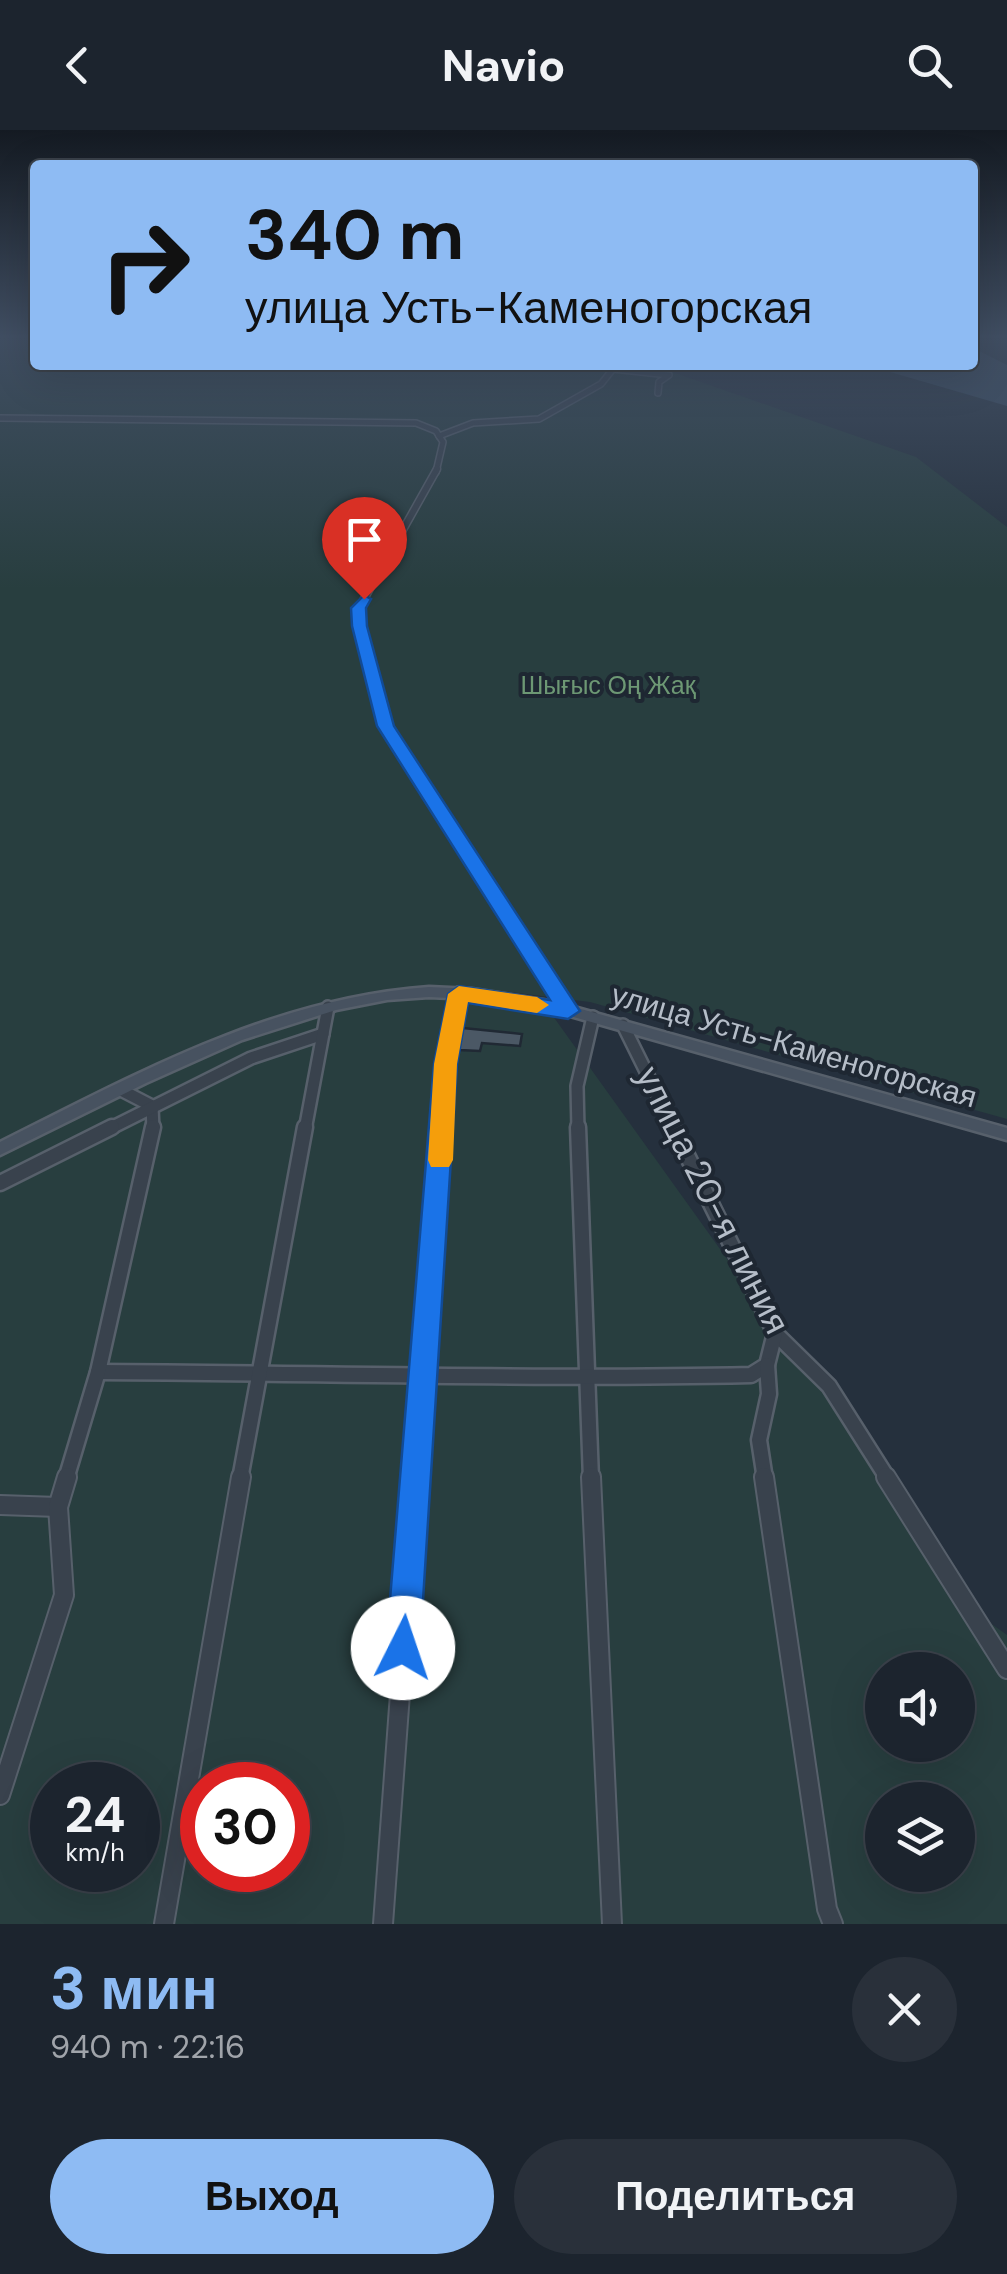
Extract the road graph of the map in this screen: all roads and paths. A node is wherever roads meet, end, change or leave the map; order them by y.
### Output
1 (137, 422) edge
2 (479, 422) edge
3 (440, 436) junction
4 (459, 994) junction
5 (328, 1007) junction
6 (568, 1011) junction
7 (593, 1017) junction
8 (623, 1025) junction
9 (323, 1034) junction
10 (121, 1090) junction
11 (152, 1106) junction
12 (1007, 1134) edge
13 (0, 1150) edge
14 (1, 1182) edge
15 (776, 1333) junction
16 (767, 1365) junction
17 (98, 1372) junction
18 (423, 1373) junction
19 (258, 1375) junction
20 (586, 1379) junction
21 (0, 1506) edge
22 (58, 1507) junction
23 (1007, 1669) edge
24 (0, 1795) edge
25 (164, 1924) edge
26 (383, 1924) edge
27 (612, 1924) edge
28 (833, 1924) edge

1 - 3 street
2 - 3 street
3 - 6 street
4 - 5 street, улица Усть-Каменогорская
4 - 6 street, улица Усть-Каменогорская
4 - 18 street
5 - 9 street
5 - 10 street, улица Усть-Каменогорская
6 - 7 street, улица Усть-Каменогорская
7 - 8 street, улица Усть-Каменогорская
7 - 20 street
8 - 12 street, улица Усть-Каменогорская
8 - 15 street, улица 20-я линия
9 - 11 street
9 - 19 street
10 - 11 street
10 - 13 street, улица Усть-Каменогорская
11 - 14 street
11 - 17 street
15 - 16 street
15 - 23 street, улица 20-я линия
16 - 20 street
16 - 28 street
17 - 19 street
17 - 22 street
18 - 19 street
18 - 20 street
18 - 26 street
19 - 25 street
20 - 27 street
21 - 22 street
22 - 24 street

